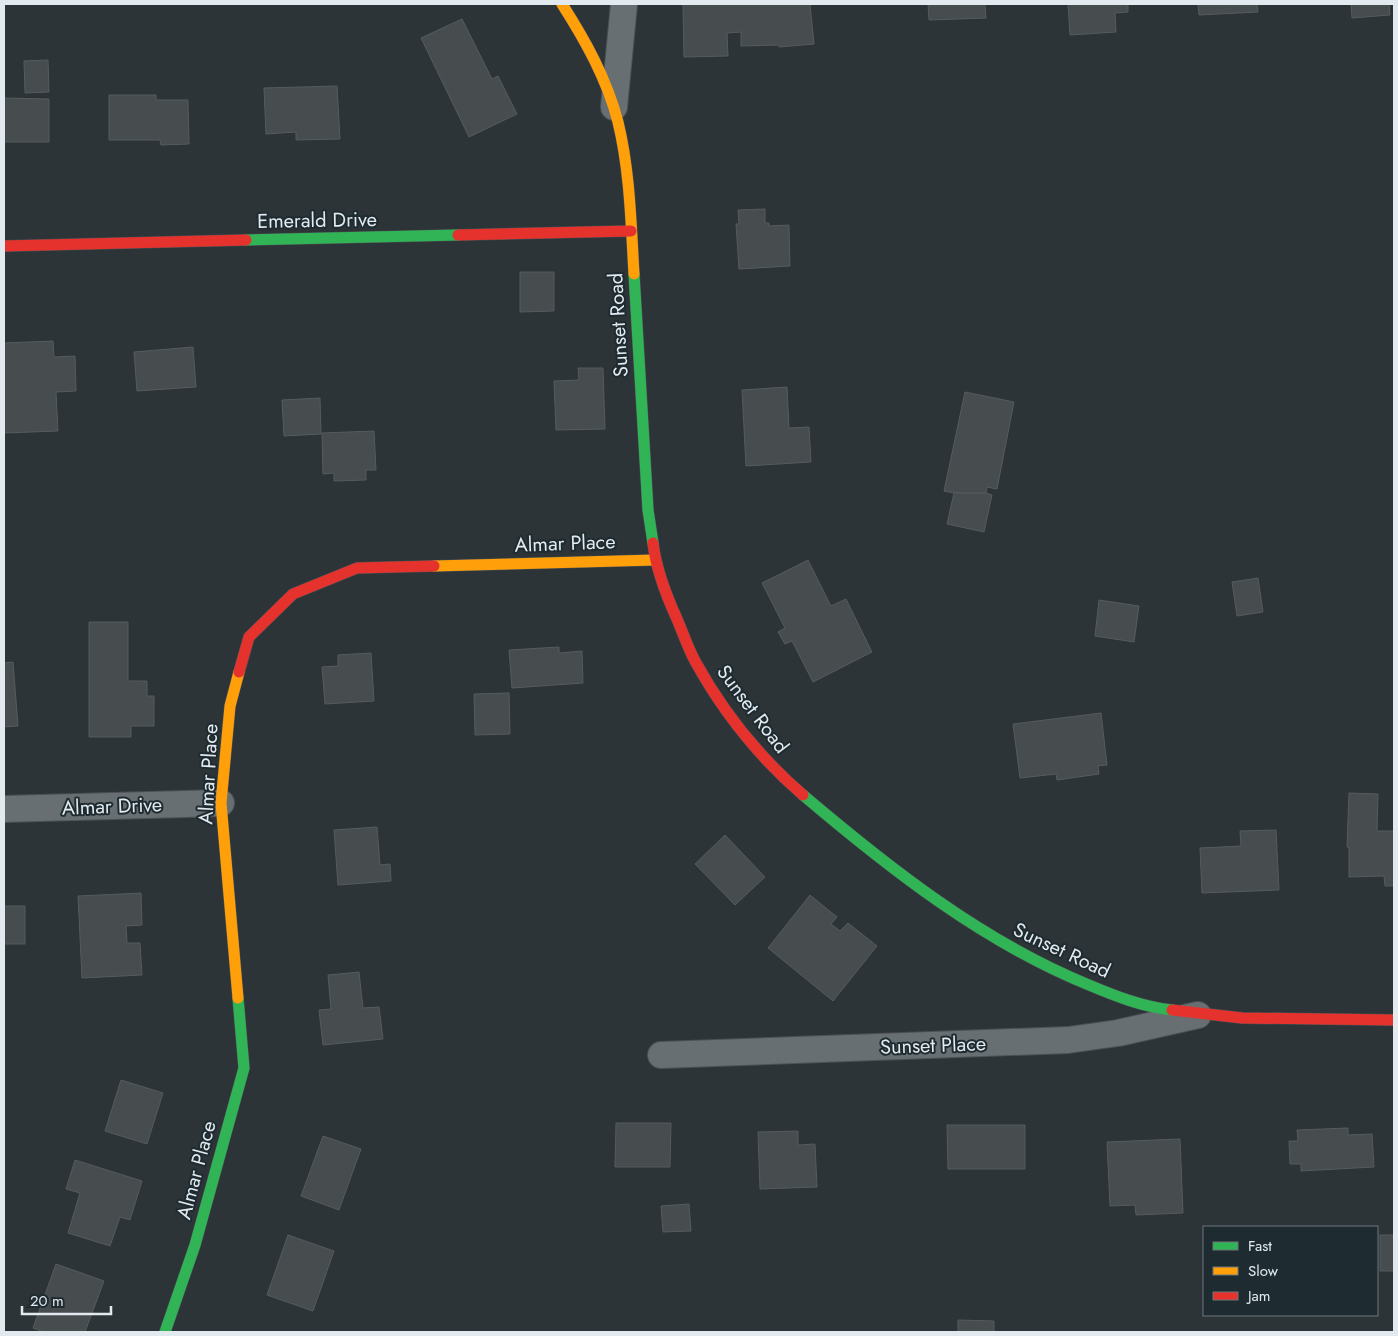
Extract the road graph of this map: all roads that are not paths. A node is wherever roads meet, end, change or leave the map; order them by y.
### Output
1 (562, 4) edge
2 (624, 4) edge
3 (614, 107) junction
4 (631, 231) junction
5 (4, 246) edge
6 (656, 560) junction
7 (221, 803) junction
8 (4, 809) edge
9 (1202, 1014) junction
10 (1394, 1020) edge
11 (662, 1055) dead end
12 (165, 1332) edge

1 - 3 street, Sunset Road
2 - 3 street
3 - 4 street, Sunset Road
4 - 5 street, Emerald Drive
4 - 6 street, Sunset Road
6 - 7 street, Almar Place
6 - 9 street, Sunset Road
7 - 8 street, Almar Drive
7 - 12 street, Almar Place
9 - 10 street, Sunset Road
9 - 11 street, Sunset Place

